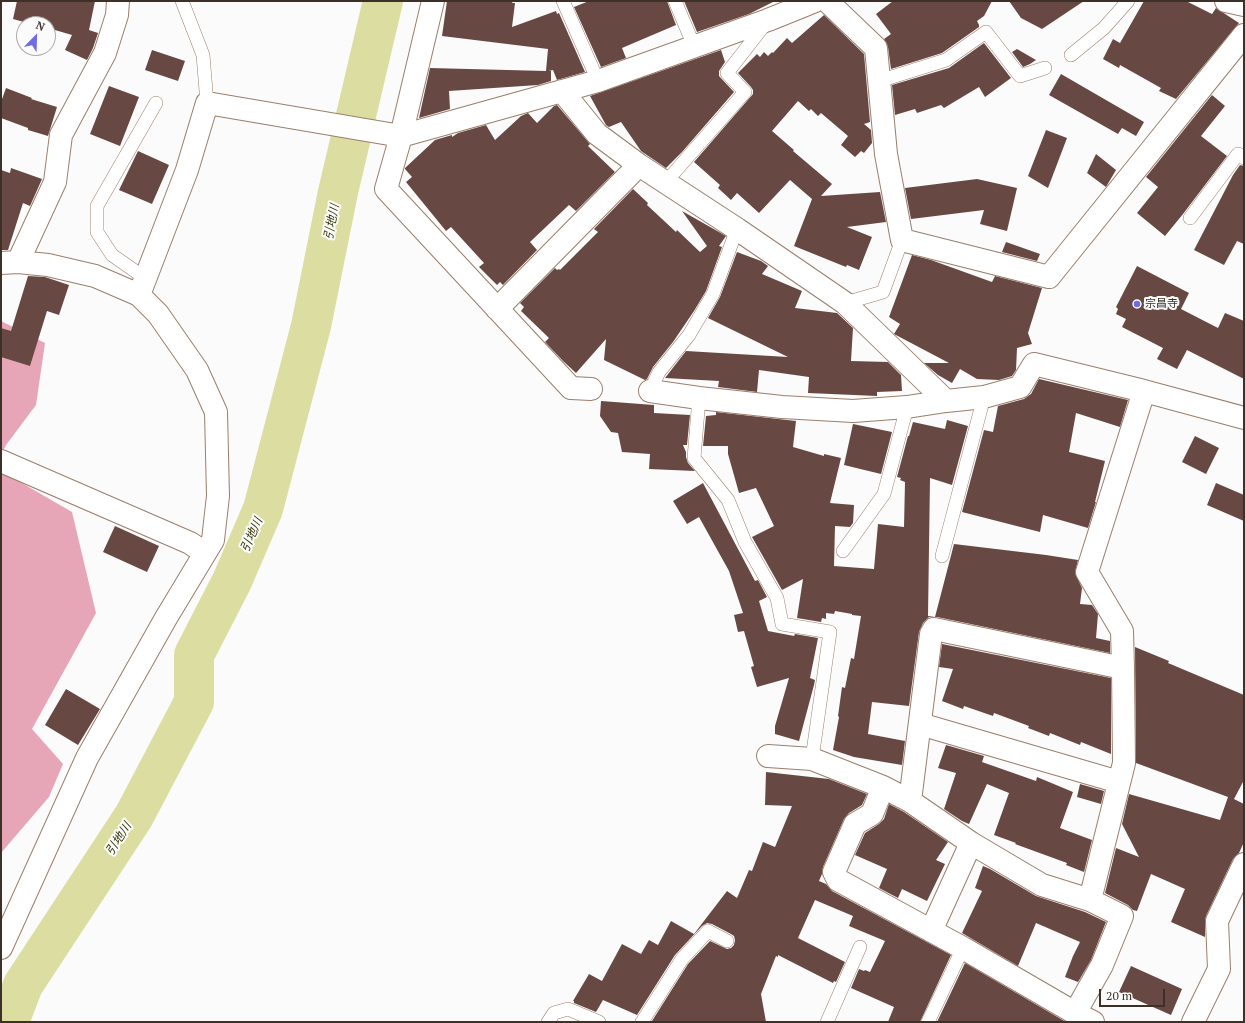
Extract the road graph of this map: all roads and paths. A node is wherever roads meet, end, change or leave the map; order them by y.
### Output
1 (118, 1) edge
2 (182, 1) edge
3 (433, 1) edge
4 (562, 1) edge
5 (675, 1) edge
6 (815, 1) edge
7 (827, 1) edge
8 (1128, 1) edge
9 (1226, 1) edge
10 (1244, 5) edge
11 (768, 20) junction
12 (1244, 35) edge
13 (694, 46) junction
14 (1071, 56) dead end
15 (1045, 68) dead end
16 (598, 81) junction
17 (879, 81) junction
18 (562, 91) junction
19 (156, 103) dead end
20 (207, 103) junction
21 (393, 134) junction
22 (1244, 158) edge
23 (639, 165) junction
24 (665, 183) junction
25 (1190, 218) dead end
26 (737, 229) junction
27 (902, 240) junction
28 (10, 262) edge
29 (142, 286) junction
30 (845, 303) junction
31 (497, 309) junction
32 (591, 389) dead end
33 (650, 391) joint
34 (1144, 391) junction
35 (699, 398) junction
36 (984, 398) junction
37 (946, 401) junction
38 (907, 407) junction
39 (1244, 418) edge
40 (1, 462) edge
41 (843, 551) dead end
42 (205, 553) junction
43 (942, 556) dead end
44 (1123, 668) junction
45 (920, 724) junction
46 (768, 756) dead end
47 (812, 759) junction
48 (1119, 782) junction
49 (883, 786) junction
50 (910, 801) junction
51 (971, 843) junction
52 (1244, 864) edge
53 (1090, 900) junction
54 (931, 930) junction
55 (727, 941) dead end
56 (860, 947) dead end
57 (1, 948) edge
58 (964, 948) junction
59 (1084, 1018) edge
60 (548, 1022) edge
61 (599, 1022) edge
62 (642, 1022) edge
63 (827, 1022) edge
64 (928, 1022) edge
65 (1193, 1022) edge

1 - 28 street
2 - 20 lane
3 - 21 street
4 - 16 lane
5 - 13 lane
6 - 11 street
7 - 17 street
8 - 14 lane
9 - 10 street
11 - 13 street
11 - 24 lane
12 - 27 street
13 - 16 street
15 - 17 lane
16 - 18 street
17 - 27 street
18 - 21 street
18 - 23 street
19 - 29 lane
20 - 21 street
20 - 29 street
21 - 31 street
22 - 25 lane
23 - 24 street
23 - 31 street
24 - 26 street
26 - 30 street
26 - 33 lane
27 - 30 lane
28 - 29 street
29 - 42 street
30 - 37 street
31 - 32 street
33 - 35 street
34 - 36 street
34 - 39 street
34 - 44 street
35 - 38 street
35 - 47 lane
36 - 37 street
36 - 43 lane
37 - 38 street
38 - 41 lane
40 - 42 street
42 - 57 street
44 - 45 street
44 - 48 street
45 - 48 street
45 - 50 street
46 - 47 street
47 - 49 street
48 - 53 street
49 - 50 street
49 - 54 street
50 - 51 street
51 - 53 street
51 - 54 street
52 - 65 street
53 - 59 street
54 - 58 street
55 - 62 lane
56 - 63 lane
58 - 59 street
58 - 64 lane
60 - 61 lane

